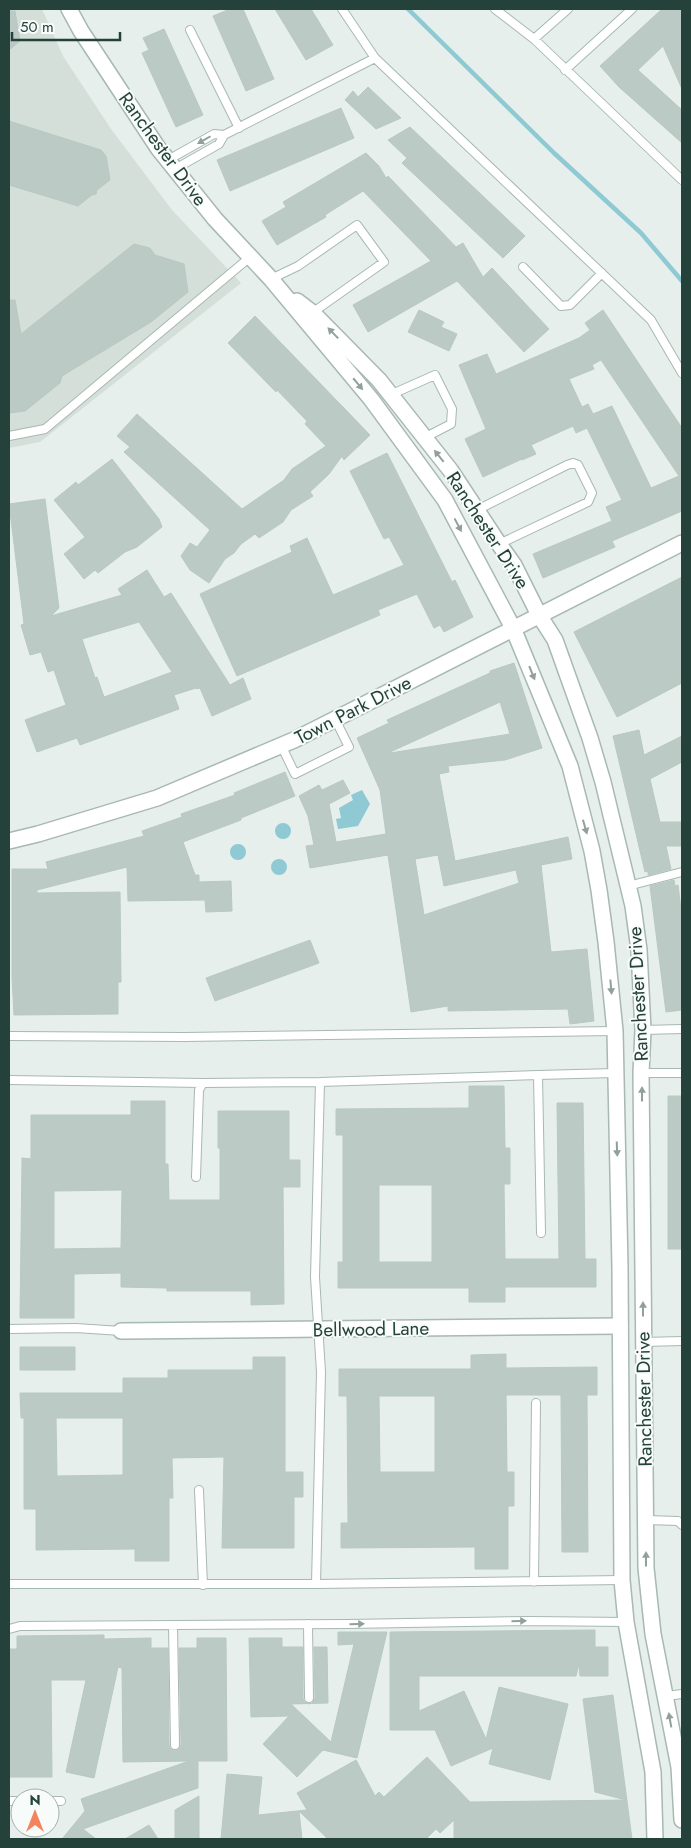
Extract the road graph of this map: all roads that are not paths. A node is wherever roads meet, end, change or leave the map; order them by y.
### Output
1 (69, 9) edge
2 (342, 9) edge
3 (495, 9) edge
4 (568, 9) edge
5 (632, 9) edge
6 (190, 30) dead end
7 (534, 39) junction
8 (375, 58) junction
9 (565, 70) junction
10 (239, 128) junction
11 (224, 135) junction
12 (171, 165) junction
13 (682, 180) edge
14 (249, 258) junction
15 (523, 267) dead end
16 (602, 273) junction
17 (270, 279) junction
18 (312, 313) junction
19 (682, 373) edge
20 (390, 395) junction
21 (420, 433) junction
22 (9, 436) edge
23 (401, 440) junction
24 (477, 510) junction
25 (682, 543) edge
26 (499, 544) junction
27 (539, 615) junction
28 (514, 628) junction
29 (335, 719) junction
30 (281, 745) junction
31 (9, 841) edge
32 (617, 844) junction
33 (592, 851) junction
34 (682, 872) edge
35 (628, 886) junction
36 (682, 1029) edge
37 (643, 1030) junction
38 (615, 1031) junction
39 (9, 1036) edge
40 (642, 1073) junction
41 (682, 1073) edge
42 (615, 1074) junction
43 (538, 1075) junction
44 (9, 1080) edge
45 (320, 1082) junction
46 (203, 1083) junction
47 (196, 1177) dead end
48 (541, 1234) dead end
49 (620, 1268) junction
50 (643, 1268) junction
51 (620, 1326) junction
52 (9, 1329) edge
53 (317, 1330) junction
54 (121, 1331) joint
55 (682, 1341) edge
56 (644, 1342) junction
57 (536, 1403) dead end
58 (199, 1490) dead end
59 (621, 1520) junction
60 (646, 1520) junction
61 (681, 1521) edge
62 (622, 1580) junction
63 (534, 1582) junction
64 (9, 1584) edge
65 (316, 1584) junction
66 (203, 1585) junction
67 (626, 1622) junction
68 (308, 1624) junction
69 (174, 1625) junction
70 (9, 1629) edge
71 (682, 1694) edge
72 (666, 1696) junction
73 (309, 1698) dead end
74 (175, 1745) dead end
75 (679, 1767) junction
76 (653, 1772) junction
77 (682, 1820) edge
78 (656, 1839) edge

1 - 12 street, Ranchester Drive
2 - 8 lane
3 - 7 lane
4 - 7 lane
5 - 9 lane
6 - 10 lane
7 - 9 lane
8 - 10 lane
8 - 16 lane
9 - 13 lane
10 - 11 lane
11 - 12 lane
11 -> 12 lane
12 - 14 street, Ranchester Drive
14 - 17 street, Ranchester Drive
14 - 22 lane
15 - 16 lane
16 - 19 lane
17 - 18 street, Ranchester Drive
17 - 18 lane
17 -> 23 street, Ranchester Drive
20 -> 18 street, Ranchester Drive
20 - 21 street, Ranchester Drive
20 - 21 lane
21 - 23 street
24 -> 21 street, Ranchester Drive
23 -> 28 street, Ranchester Drive
24 - 26 street, Ranchester Drive
24 - 26 lane
25 - 27 street, Town Park Drive
26 - 27 street, Ranchester Drive
27 - 28 street, Town Park Drive
27 - 32 street, Ranchester Drive
28 - 29 street, Town Park Drive
28 -> 33 street, Ranchester Drive
29 - 30 street, Town Park Drive
29 - 30 lane
30 - 31 street, Town Park Drive
32 - 33 street
32 - 35 street, Ranchester Drive
33 -> 38 street, Ranchester Drive
34 - 35 lane
35 - 37 street, Ranchester Drive
36 - 37 lane
37 - 40 street, Ranchester Drive
38 - 39 lane
38 - 42 street, Ranchester Drive
40 - 41 lane
40 - 42 street
50 -> 40 street, Ranchester Drive
42 - 43 lane
42 -> 49 street, Ranchester Drive
43 - 45 lane
43 - 48 lane
44 - 46 lane
45 - 46 lane
45 - 53 lane
46 - 47 lane
49 - 50 street
49 - 51 street, Ranchester Drive
56 -> 50 street, Ranchester Drive
51 - 53 street, Bellwood Lane
51 - 59 street, Ranchester Drive
52 - 54 lane
53 - 54 street, Bellwood Lane
53 - 65 lane
55 - 56 lane
56 - 60 street, Ranchester Drive
57 - 63 lane
58 - 66 lane
59 - 60 street
59 - 62 street, Ranchester Drive
60 - 61 lane
72 -> 60 street, Ranchester Drive
62 - 63 lane
62 - 67 street, Ranchester Drive
63 - 65 lane
64 - 66 lane
65 - 66 lane
68 -> 67 lane
67 - 76 street, Ranchester Drive
68 - 69 lane
68 - 73 lane
69 - 70 lane
69 - 74 lane
71 - 72 lane
75 -> 72 street, Ranchester Drive
75 - 76 street
75 - 77 street, Ranchester Drive
76 - 78 street, Ranchester Drive

